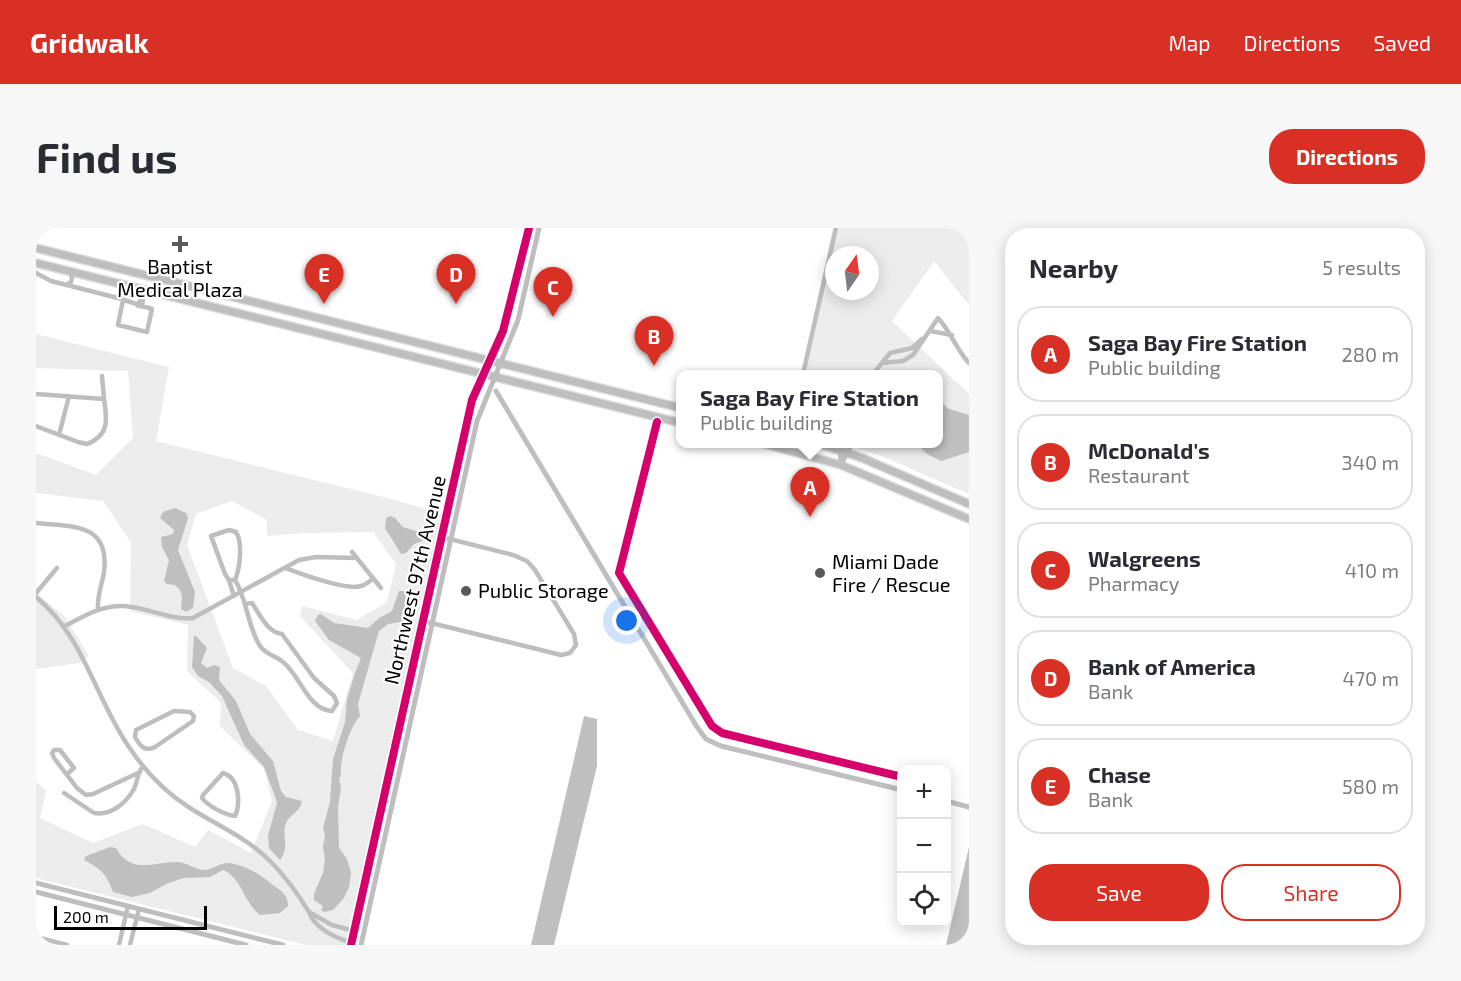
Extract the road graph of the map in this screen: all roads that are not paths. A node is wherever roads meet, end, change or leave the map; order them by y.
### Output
1 (530, 228) edge
2 (539, 228) edge
3 (836, 228) edge
4 (36, 248) edge
5 (36, 262) edge
6 (36, 273) edge
7 (67, 278) junction
8 (144, 290) junction
9 (123, 300) junction
10 (140, 306) junction
11 (930, 330) junction
12 (952, 335) junction
13 (490, 361) junction
14 (882, 363) junction
15 (969, 363) edge
16 (500, 364) junction
17 (804, 370) edge
18 (877, 370) edge
19 (483, 374) junction
20 (102, 376) dead end
21 (494, 376) junction
22 (36, 394) edge
23 (69, 396) junction
24 (636, 398) junction
25 (104, 399) junction
26 (671, 406) junction
27 (676, 407) edge
28 (633, 411) junction
29 (650, 415) junction
30 (676, 418) edge
31 (676, 421) edge
32 (36, 426) edge
33 (59, 435) junction
34 (784, 448) edge
35 (841, 448) edge
36 (842, 448) edge
37 (851, 448) edge
38 (849, 453) junction
39 (841, 465) junction
40 (969, 504) edge
41 (969, 519) edge
42 (36, 523) edge
43 (442, 537) junction
44 (451, 540) junction
45 (352, 552) dead end
46 (357, 558) junction
47 (57, 568) dead end
48 (285, 568) junction
49 (373, 578) junction
50 (232, 580) junction
51 (381, 588) dead end
52 (242, 592) junction
53 (36, 595) edge
54 (234, 596) junction
55 (245, 604) junction
56 (98, 609) junction
57 (423, 621) junction
58 (433, 624) junction
59 (64, 626) junction
60 (406, 697) junction
61 (416, 699) junction
62 (138, 742) junction
63 (129, 748) junction
64 (143, 766) junction
65 (138, 773) junction
66 (67, 774) junction
67 (77, 788) junction
68 (64, 793) dead end
69 (70, 797) junction
70 (218, 809) junction
71 (212, 820) junction
72 (375, 834) junction
73 (385, 837) junction
74 (36, 883) edge
75 (36, 892) edge
76 (128, 906) junction
77 (139, 909) junction
78 (309, 912) junction
79 (126, 915) junction
80 (137, 918) junction
81 (354, 931) junction
82 (36, 937) edge
83 (351, 944) edge
84 (67, 945) edge
85 (118, 945) edge
86 (130, 945) edge
87 (246, 945) edge
88 (284, 945) edge
89 (361, 945) edge

1 - 13 street, Northwest 97th Avenue
2 - 16 street, Northwest 97th Avenue
3 - 17 street
4 - 13 main road
5 - 7 main road
6 - 7 street
7 - 8 main road
7 - 9 street
8 - 10 street
8 - 19 main road
9 - 10 street
9 - 10 street
11 - 12 street
11 - 12 street
11 - 14 street
11 - 14 street
12 - 15 street
13 - 16 main road
13 - 19 street, Northwest 97th Avenue
14 - 18 street
16 - 21 street, Northwest 97th Avenue
16 - 24 main road
19 - 21 main road
19 - 43 street, Northwest 97th Avenue
20 - 25 street
21 - 28 main road
21 - 44 street, Northwest 97th Avenue
22 - 23 street
23 - 25 street
23 - 33 street
24 - 26 main road
24 - 28 main road
25 - 33 street
26 - 27 main road
26 - 29 main road
26 - 30 main road
28 - 29 main road
29 - 31 main road
32 - 33 street
34 - 39 main road
35 - 39 street
36 - 38 main road
37 - 38 street
38 - 39 street
38 - 40 main road
39 - 41 main road
42 - 56 street
43 - 44 street
43 - 57 street, Northwest 97th Avenue
44 - 58 street, Northwest 97th Avenue
44 - 58 street
45 - 46 street
46 - 48 street
46 - 49 street
47 - 53 street
48 - 49 street
48 - 52 street
49 - 51 street
50 - 50 street
50 - 52 street
50 - 54 street
52 - 54 street
52 - 55 street
53 - 59 street
54 - 56 street
55 - 55 street
56 - 59 street
57 - 58 street
57 - 60 street, Northwest 97th Avenue
58 - 61 street, Northwest 97th Avenue
59 - 63 street
60 - 61 street
60 - 72 street, Northwest 97th Avenue
61 - 73 street, Northwest 97th Avenue
62 - 62 street
62 - 63 street
63 - 64 street
64 - 65 street
64 - 71 street
65 - 67 street
65 - 69 street
66 - 66 street
66 - 67 street
67 - 69 street
68 - 69 street
70 - 70 street
70 - 71 street
71 - 78 street
72 - 73 street
72 - 81 street, Northwest 97th Avenue
73 - 89 street, Northwest 97th Avenue
74 - 76 street
75 - 79 street
76 - 77 street
76 - 79 street
77 - 80 street
77 - 88 street
78 - 81 street
78 - 83 street
79 - 80 street
79 - 85 street
80 - 86 street
80 - 87 street
81 - 83 street, Northwest 97th Avenue
82 - 84 street

